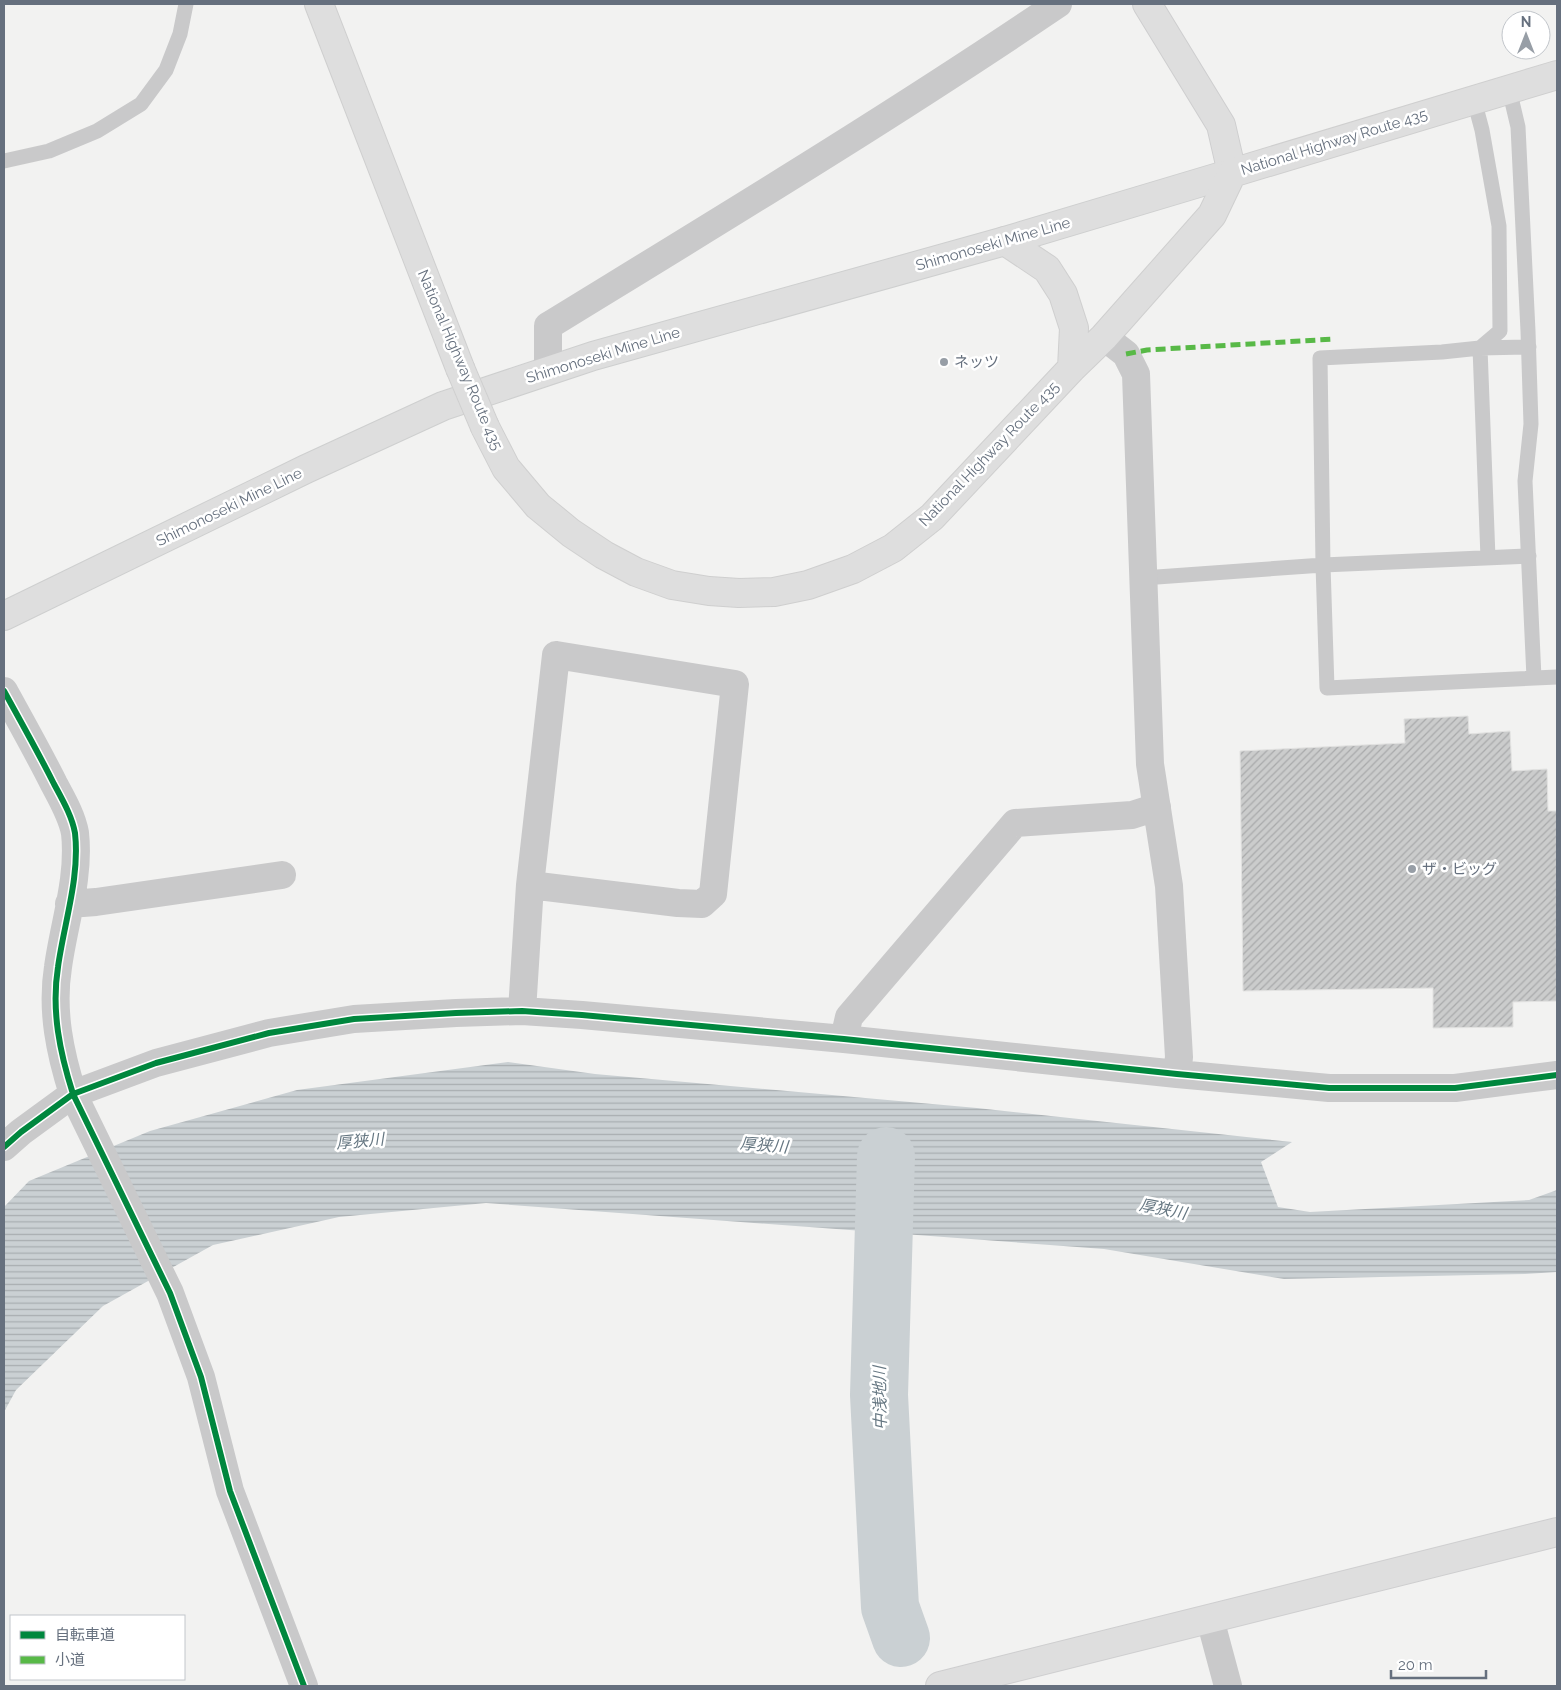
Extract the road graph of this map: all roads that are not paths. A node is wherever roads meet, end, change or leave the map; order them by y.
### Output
1 (186, 4) edge
2 (319, 4) edge
3 (1058, 4) edge
4 (1147, 4) edge
5 (1557, 75) edge
6 (1509, 89) junction
7 (1474, 100) junction
8 (4, 161) edge
9 (1232, 173) junction
10 (1005, 241) junction
11 (1500, 331) junction
12 (1528, 331) junction
13 (1104, 336) junction
14 (1528, 347) junction
15 (1480, 348) junction
16 (1072, 368) junction
17 (548, 372) junction
18 (1529, 556) junction
19 (1488, 558) junction
20 (1322, 565) junction
21 (1144, 578) junction
22 (4, 616) edge
23 (1557, 677) edge
24 (1534, 678) junction
25 (4, 691) edge
26 (1157, 807) junction
27 (282, 875) dead end
28 (530, 884) junction
29 (69, 904) junction
30 (522, 1011) junction
31 (844, 1039) junction
32 (1177, 1074) junction
33 (1557, 1075) edge
34 (73, 1094) junction
35 (4, 1147) edge
36 (1557, 1532) edge
37 (1210, 1619) junction
38 (304, 1686) edge
39 (940, 1686) edge
40 (1228, 1686) edge

1 - 8 lane
2 - 16 main road, National Highway Route 435, bridge
3 - 17 street
4 - 9 main road
5 - 6 main road, National Highway Route 435
6 - 7 main road, National Highway Route 435
6 - 12 lane
7 - 9 main road, National Highway Route 435
7 - 11 lane
9 - 10 main road, Shimonoseki Mine Line
9 - 13 main road, National Highway Route 435
10 - 16 main road
10 - 17 main road, Shimonoseki Mine Line
11 - 12 lane
11 - 15 lane
12 - 14 lane
13 - 16 main road, National Highway Route 435
13 - 21 street
14 - 15 lane
14 - 18 lane
15 - 19 lane
15 - 20 lane
17 - 22 main road, Shimonoseki Mine Line
18 - 19 lane
18 - 24 lane
19 - 20 lane
20 - 21 lane
20 - 24 lane
21 - 26 street
23 - 24 lane
25 - 29 street
26 - 31 street
26 - 32 street
27 - 29 street
28 - 28 street
28 - 30 street
29 - 34 street
30 - 31 street
30 - 34 street
31 - 32 street
32 - 33 street
34 - 35 street
34 - 38 street
36 - 37 main road
37 - 39 main road
37 - 40 street

